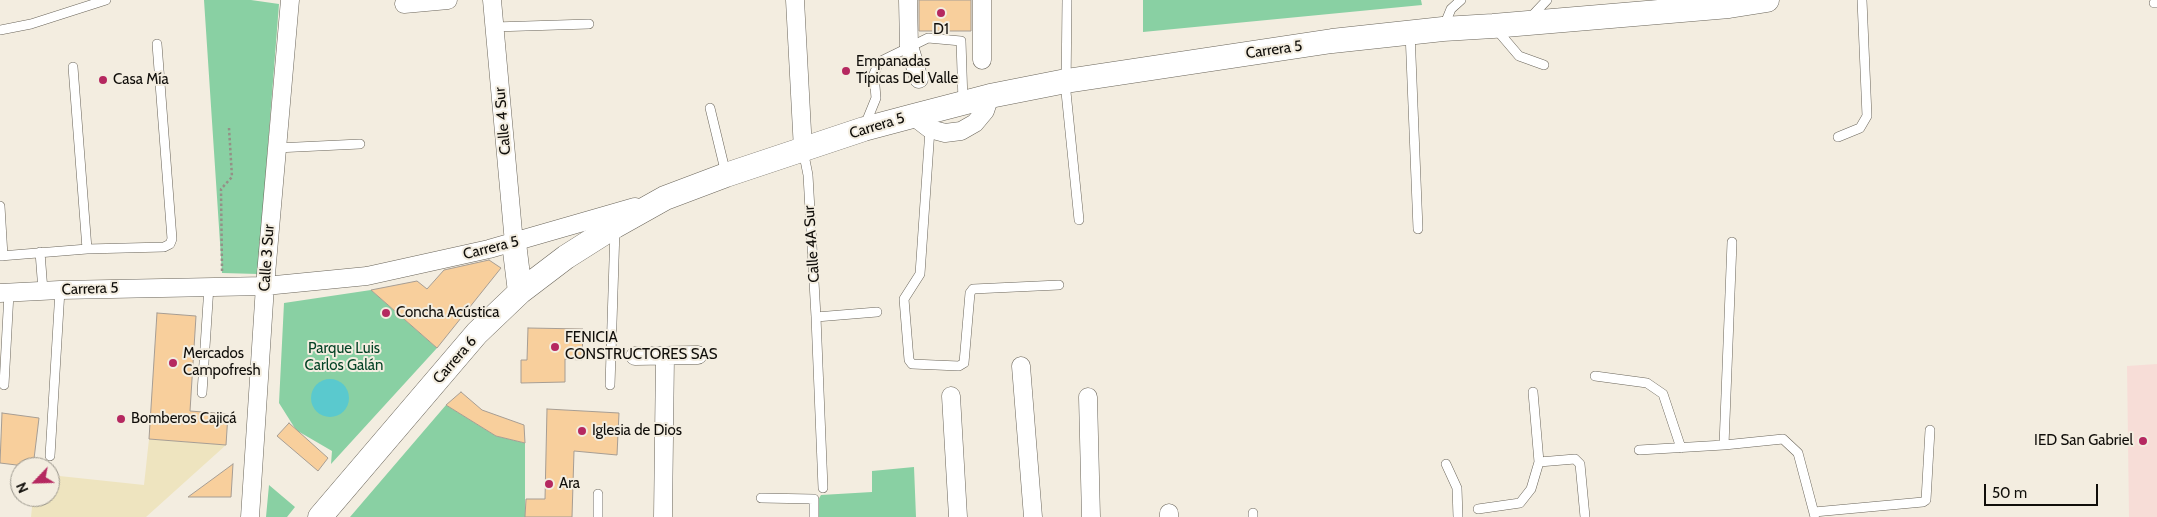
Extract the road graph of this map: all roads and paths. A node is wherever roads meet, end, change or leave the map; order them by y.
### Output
1 (106, 0) edge
2 (290, 0) edge
3 (448, 0) edge
4 (492, 0) edge
5 (795, 0) edge
6 (908, 0) edge
7 (982, 0) edge
8 (1067, 0) edge
9 (1547, 0) edge
10 (1759, 0) edge
11 (1862, 0) edge
12 (1458, 1) edge
13 (1726, 3) edge
14 (404, 4) dead end
15 (1526, 23) junction
16 (589, 24) dead end
17 (1493, 26) junction
18 (494, 27) junction
19 (1443, 29) junction
20 (0, 30) edge
21 (1410, 32) junction
22 (157, 44) dead end
23 (909, 46) junction
24 (982, 60) dead end
25 (1544, 65) dead end
26 (73, 67) dead end
27 (919, 79) dead end
28 (1066, 81) junction
29 (990, 96) junction
30 (963, 102) junction
31 (710, 108) dead end
32 (922, 122) junction
33 (228, 128) dead end
34 (864, 129) junction
35 (1838, 137) dead end
36 (360, 144) dead end
37 (276, 148) junction
38 (803, 150) junction
39 (726, 175) junction
40 (665, 198) junction
41 (0, 206) edge
42 (1079, 220) dead end
43 (615, 226) junction
44 (1418, 229) dead end
45 (1732, 242) dead end
46 (514, 243) junction
47 (87, 249) junction
48 (40, 252) junction
49 (1, 256) edge
50 (215, 285) junction
51 (1059, 285) dead end
52 (265, 286) junction
53 (60, 290) junction
54 (43, 291) junction
55 (520, 292) junction
56 (4, 293) edge
57 (877, 312) dead end
58 (816, 316) junction
59 (698, 355) dead end
60 (635, 356) dead end
61 (665, 356) junction
62 (1021, 366) dead end
63 (1595, 376) dead end
64 (4, 385) dead end
65 (610, 385) dead end
66 (1533, 392) dead end
67 (202, 393) dead end
68 (952, 396) dead end
69 (1088, 397) dead end
70 (1930, 430) dead end
71 (1724, 445) junction
72 (1681, 448) junction
73 (1639, 450) dead end
74 (50, 456) dead end
75 (1539, 462) junction
76 (1446, 464) dead end
77 (823, 488) dead end
78 (598, 494) dead end
79 (761, 498) dead end
80 (1478, 509) dead end
81 (1814, 515) edge
82 (250, 517) edge
83 (320, 517) edge
84 (598, 517) edge
85 (664, 517) edge
86 (814, 517) edge
87 (958, 517) edge
88 (1033, 517) edge
89 (1091, 517) edge
90 (1458, 517) edge
91 (1585, 517) edge

1 - 20 lane
2 - 37 street, Calle 3 Sur
3 - 14 street
4 - 18 street, Calle 4 Sur
5 - 38 street, Calle 4A Sur
6 - 23 street
7 - 24 street
8 - 28 lane
9 - 15 lane
10 - 13 main road, Carrera 5
11 - 35 lane
12 - 19 lane
13 - 15 main road, Carrera 5
15 - 17 main road, Carrera 5
16 - 18 lane
17 - 19 main road, Carrera 5
17 - 25 lane
18 - 46 street, Calle 4 Sur
19 - 21 main road, Carrera 5
21 - 28 main road, Carrera 5
21 - 44 lane
22 - 47 lane
23 - 27 street
23 - 30 lane
23 - 34 lane
26 - 47 lane
28 - 29 main road, Carrera 5
28 - 42 lane
29 - 30 main road, Carrera 5
29 - 32 street
30 - 32 main road, Carrera 5
31 - 39 lane
32 - 34 main road, Carrera 5
32 - 51 lane
33 - 50 path
34 - 38 main road, Carrera 5
36 - 37 lane
37 - 52 street, Calle 3 Sur
38 - 39 main road, Carrera 5
38 - 58 lane, Calle 4A Sur
39 - 40 main road, Carrera 5
40 - 43 main road, Carrera 6
40 - 46 street, Carrera 5
41 - 49 lane
43 - 55 main road, Carrera 6
43 - 65 lane
45 - 71 lane
46 - 52 street, Carrera 5
46 - 55 main road
47 - 48 lane
48 - 49 lane
48 - 54 lane
50 - 52 street, Carrera 5
50 - 53 street, Carrera 5
50 - 67 lane
52 - 82 street, Calle 3 Sur
53 - 54 street, Carrera 5
53 - 74 lane
54 - 56 street, Carrera 5
55 - 83 main road, Carrera 6
56 - 64 lane
57 - 58 lane
58 - 77 lane, Calle 4A Sur
59 - 61 street
60 - 61 street
61 - 85 street
62 - 88 street
63 - 72 lane
66 - 75 lane
68 - 87 street
69 - 89 street
70 - 81 lane
71 - 72 lane
71 - 81 lane
72 - 73 lane
75 - 80 lane
75 - 91 lane
76 - 90 lane
78 - 84 lane
79 - 86 lane

